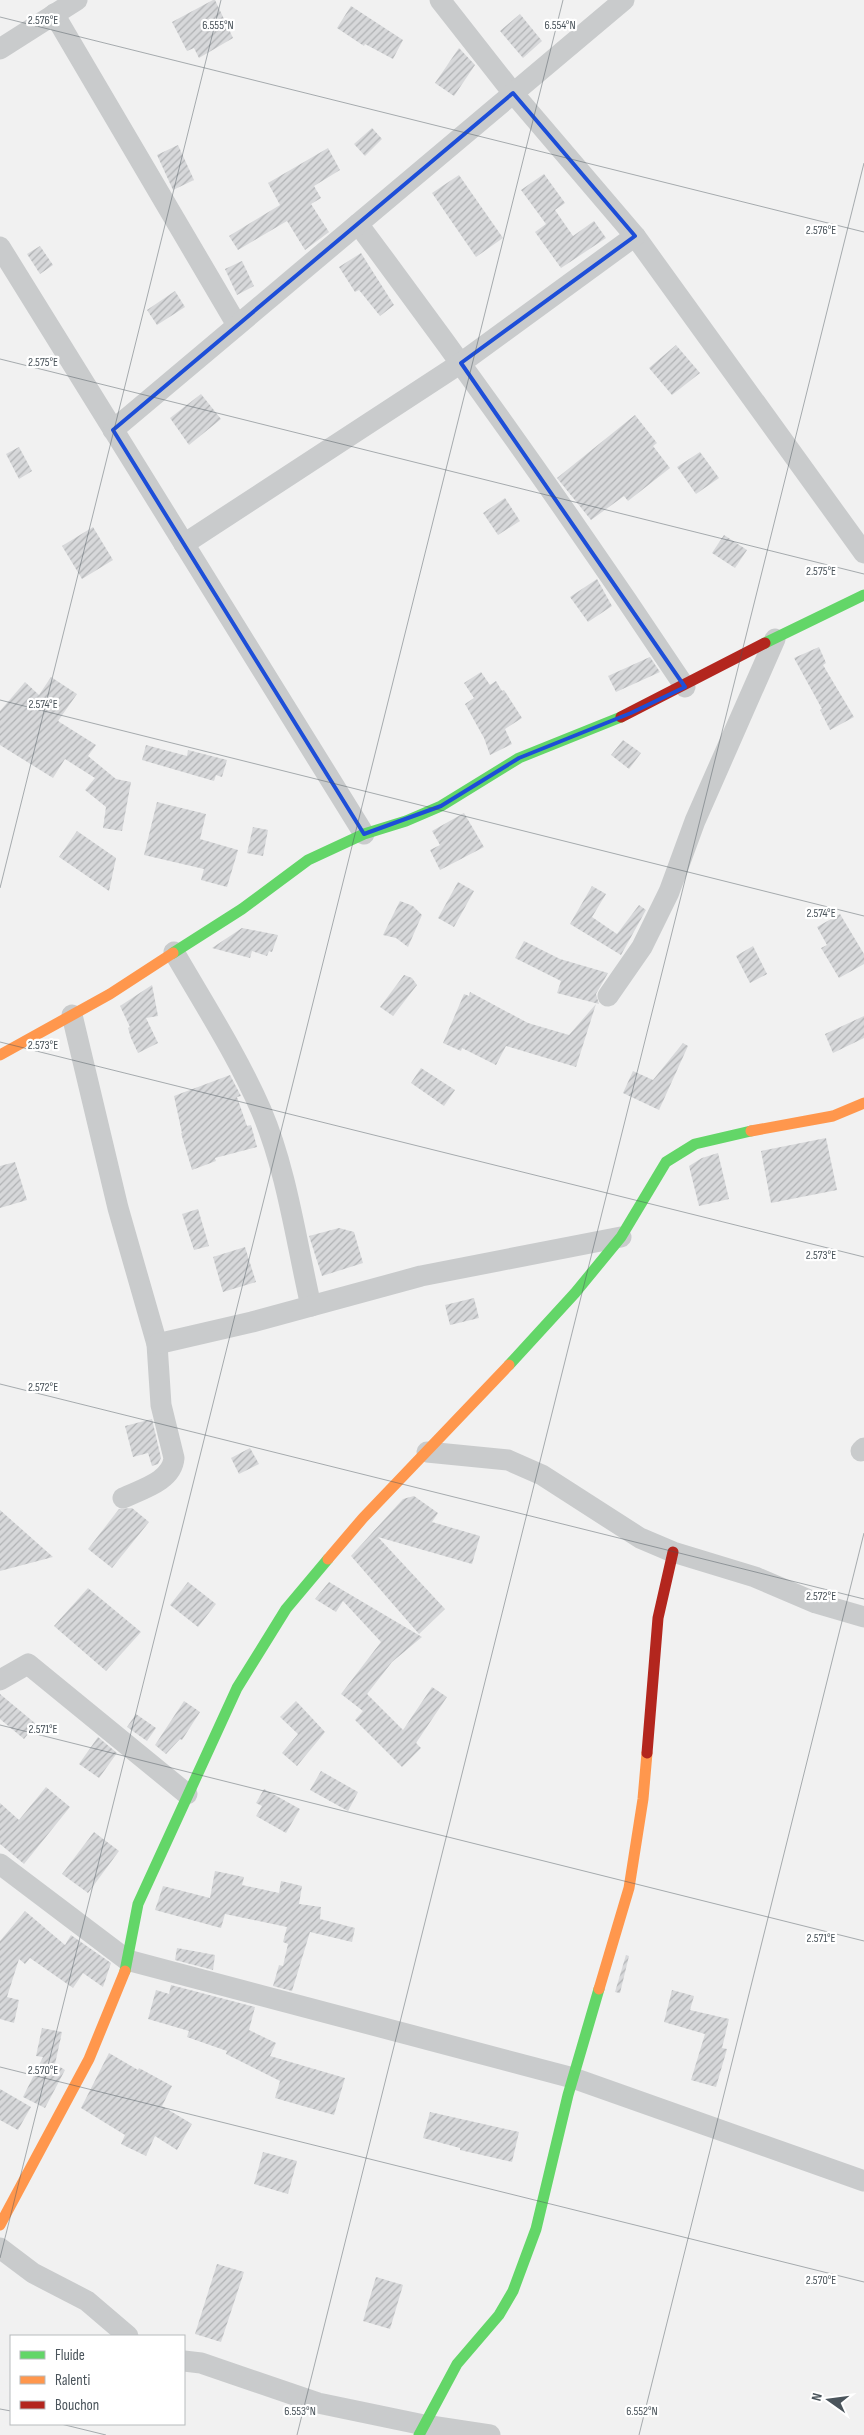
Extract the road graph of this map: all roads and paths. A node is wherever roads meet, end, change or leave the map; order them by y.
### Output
1 (77, 0) edge
2 (440, 0) edge
3 (624, 0) edge
4 (54, 14) junction
5 (0, 49) edge
6 (513, 93) junction
7 (358, 224) junction
8 (634, 236) junction
9 (2, 255) edge
10 (237, 325) junction
11 (462, 363) junction
12 (113, 430) junction
13 (184, 544) junction
14 (864, 553) edge
15 (864, 595) edge
16 (775, 639) junction
17 (685, 687) junction
18 (364, 834) junction
19 (174, 952) junction
20 (608, 996) dead end
21 (72, 1015) junction
22 (0, 1055) edge
23 (864, 1103) edge
24 (621, 1237) junction
25 (311, 1306) junction
26 (157, 1344) junction
27 (427, 1452) junction
28 (123, 1498) dead end
29 (673, 1552) junction
30 (864, 1617) edge
31 (0, 1680) edge
32 (187, 1794) junction
33 (0, 1864) edge
34 (127, 1960) junction
35 (573, 2078) junction
36 (864, 2181) edge
37 (0, 2225) edge
38 (0, 2248) edge
39 (127, 2335) edge
40 (185, 2361) edge
41 (422, 2430) edge
42 (490, 2435) edge

1 - 4 street
2 - 6 street
3 - 6 street
4 - 5 street
4 - 10 street
6 - 7 street
6 - 8 street
7 - 10 street
7 - 11 street
8 - 11 street
8 - 14 street
9 - 12 street
10 - 12 street
11 - 13 street
11 - 17 street
12 - 13 street
13 - 18 street
15 - 16 street
16 - 17 street
16 - 20 street
17 - 18 street
18 - 19 street
19 - 21 street
19 - 25 street
21 - 22 street
21 - 26 street
23 - 24 street
24 - 25 street
24 - 27 street
25 - 26 street
26 - 28 street
27 - 29 street
27 - 32 street
29 - 30 street
29 - 35 street
31 - 32 street
32 - 34 street
33 - 34 street
34 - 35 street
34 - 37 street
35 - 36 street
35 - 41 street
38 - 39 street
40 - 41 street
41 - 42 street

